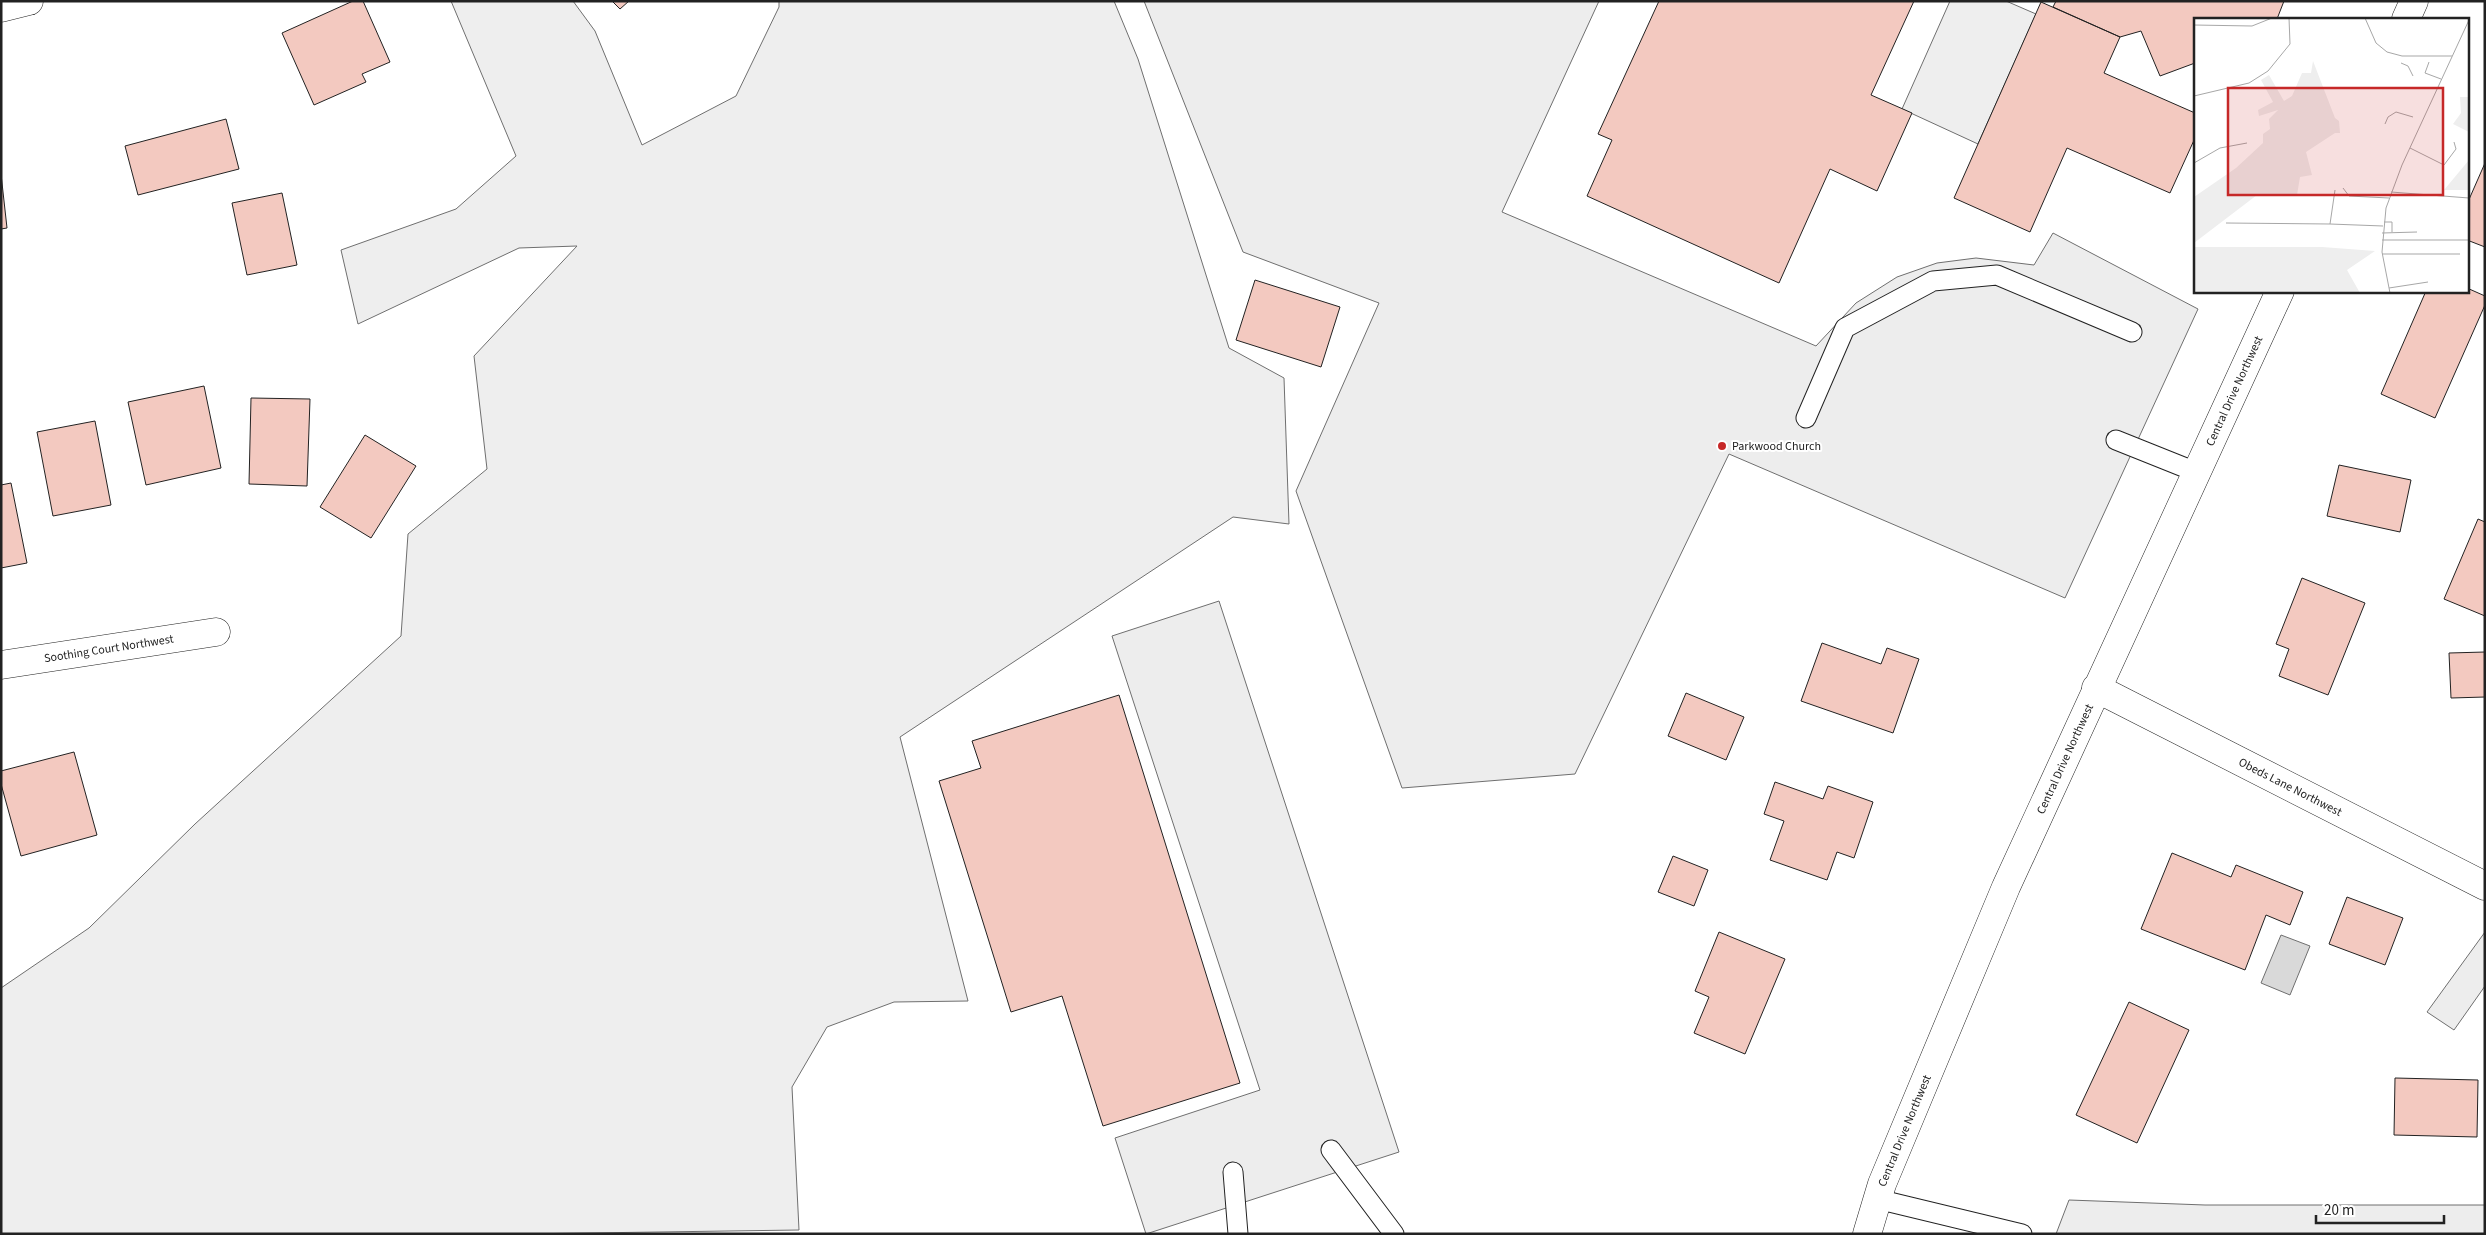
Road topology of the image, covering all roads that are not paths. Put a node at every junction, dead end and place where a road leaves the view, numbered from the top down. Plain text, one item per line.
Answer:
1 (29, 1) edge
2 (2414, 1) edge
3 (1, 8) edge
4 (2406, 18) edge
5 (2280, 292) edge
6 (2132, 332) dead end
7 (1806, 418) dead end
8 (2116, 440) dead end
9 (2196, 472) junction
10 (216, 632) dead end
11 (1, 665) edge
12 (2096, 688) junction
13 (2485, 886) edge
14 (1331, 1150) dead end
15 (1233, 1172) dead end
16 (1878, 1199) junction
17 (1238, 1234) edge
18 (1394, 1234) edge
19 (1867, 1234) edge
20 (2022, 1234) edge

1 - 3 street
2 - 4 street
5 - 9 street, Central Drive Northwest
6 - 7 lane
8 - 9 lane
9 - 12 street, Central Drive Northwest
10 - 11 street, Soothing Court Northwest
12 - 13 street, Obeds Lane Northwest
12 - 16 street, Central Drive Northwest
14 - 18 lane
15 - 17 lane
16 - 19 street, Central Drive Northwest
16 - 20 lane

